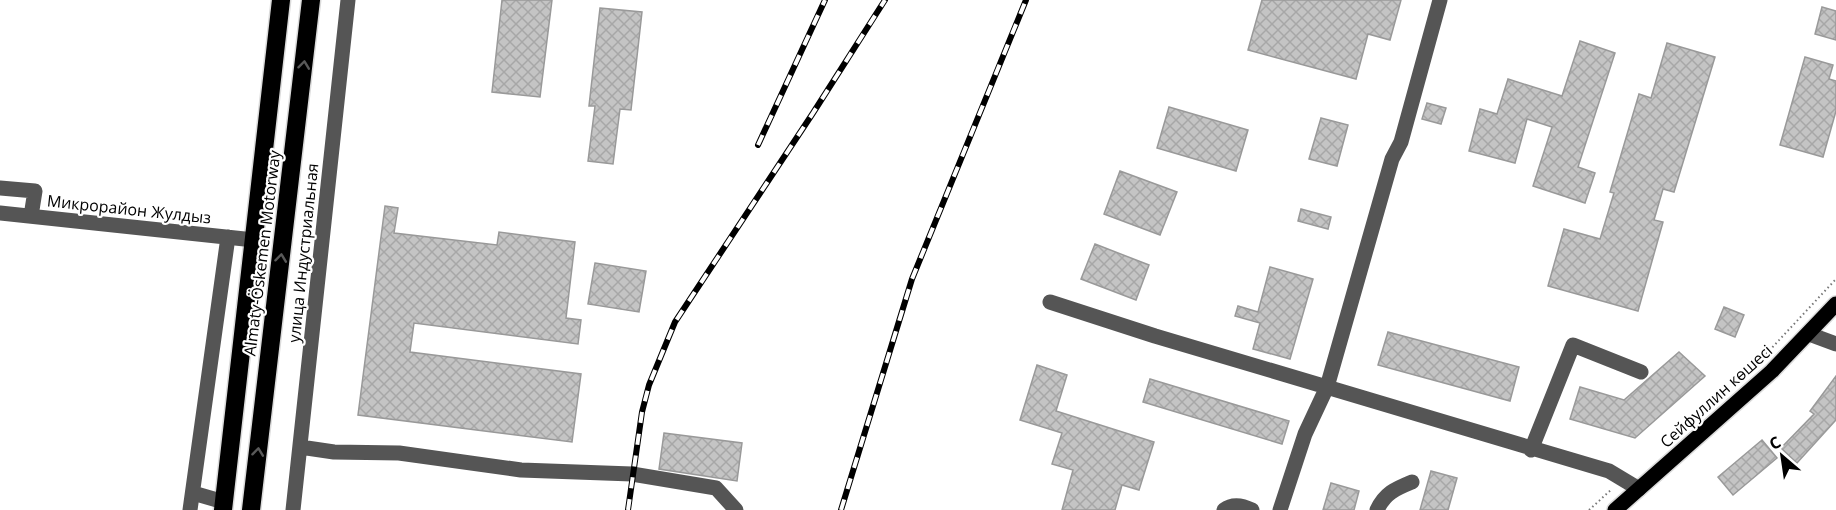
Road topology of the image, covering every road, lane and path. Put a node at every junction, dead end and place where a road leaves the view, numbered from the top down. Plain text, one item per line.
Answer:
1 (281, 0) edge
2 (311, 0) edge
3 (348, 0) edge
4 (1440, 0) edge
5 (0, 188) edge
6 (0, 213) edge
7 (31, 216) junction
8 (228, 237) junction
9 (254, 240) junction
10 (1836, 279) edge
11 (1050, 302) dead end
12 (1836, 304) edge
13 (1809, 334) junction
14 (1836, 344) edge
15 (1641, 372) dead end
16 (1748, 374) dead end
17 (1327, 387) junction
18 (300, 447) junction
19 (1531, 450) junction
20 (1624, 479) junction
21 (1412, 482) dead end
22 (1639, 489) junction
23 (193, 493) junction
24 (223, 506) edge
25 (190, 510) edge
26 (251, 510) edge
27 (293, 510) edge
28 (736, 510) edge
29 (1224, 510) edge
30 (1252, 510) edge
31 (1280, 510) edge
32 (1377, 510) edge
33 (1589, 510) edge
34 (1615, 510) edge

1 - 9 highway, Almaty-Öskemen Motorway
26 -> 2 highway, Almaty-Öskemen Motorway
3 - 18 street, улица Индустриальная
4 - 17 street
5 - 7 street
6 - 7 street, Микрорайон Жулдыз
7 - 8 street, Микрорайон Жулдыз
8 - 9 street, Микрорайон Жулдыз
8 - 23 street
9 - 24 highway, Almaty-Öskemen Motorway
10 - 16 path
11 - 17 street
12 - 13 main road, Сейфуллин көшесі
13 - 14 street
13 - 22 main road, Сейфуллин көшесі
15 - 19 street
17 - 19 street
17 - 31 street
18 - 27 street, улица Индустриальная
18 - 28 street
19 - 20 street
20 - 22 street
20 - 33 path
21 - 32 street
22 - 34 main road, Сейфуллин көшесі
23 - 24 street
23 - 25 street
29 - 30 street

